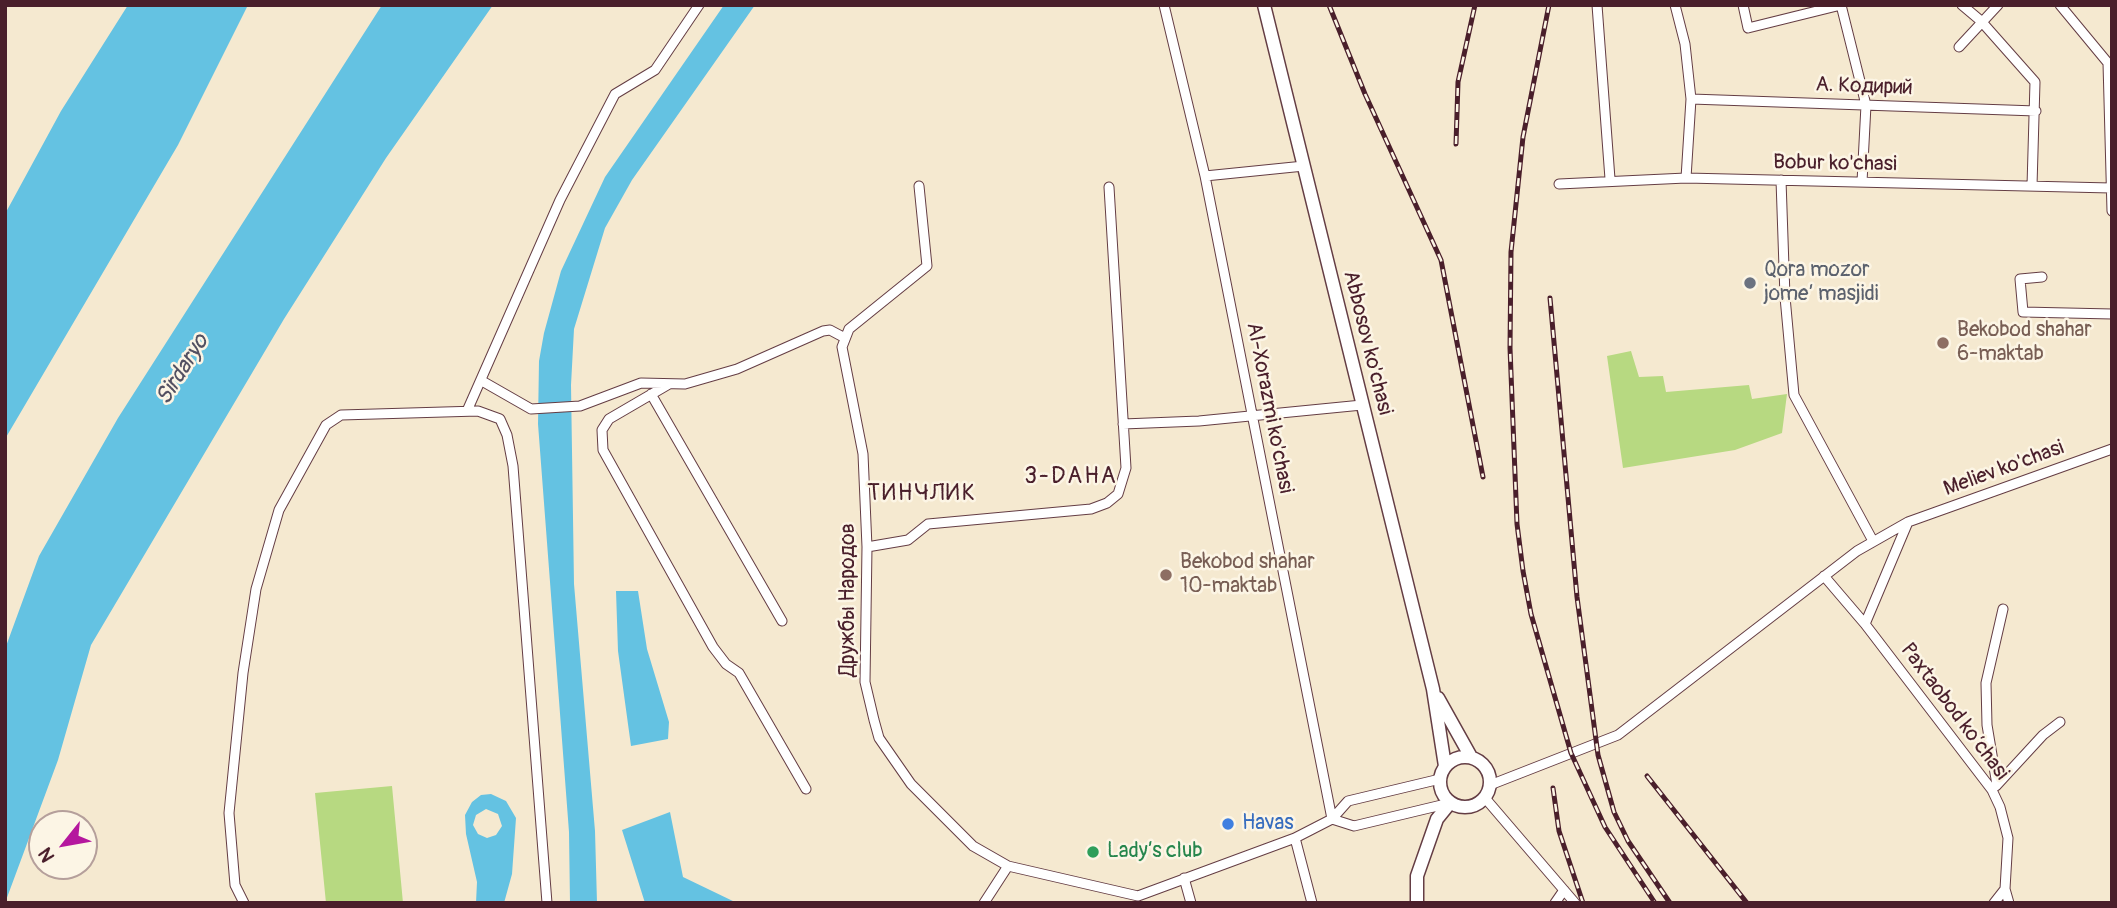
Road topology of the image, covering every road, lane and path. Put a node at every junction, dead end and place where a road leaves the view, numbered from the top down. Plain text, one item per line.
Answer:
1 (699, 5) edge
2 (1164, 5) edge
3 (1264, 5) edge
4 (1598, 5) edge
5 (1675, 5) edge
6 (1743, 5) edge
7 (1841, 5) edge
8 (1962, 5) edge
9 (1998, 5) edge
10 (2060, 5) edge
11 (1981, 21) junction
12 (1959, 47) dead end
13 (1691, 99) junction
14 (1866, 105) junction
15 (2035, 111) junction
16 (1304, 166) junction
17 (1205, 176) junction
18 (1686, 178) junction
19 (1609, 179) junction
20 (1781, 180) junction
21 (1862, 182) junction
22 (1559, 184) dead end
23 (919, 186) dead end
24 (2032, 186) junction
25 (1109, 187) dead end
26 (2111, 188) edge
27 (2112, 211) edge
28 (2042, 277) dead end
29 (2112, 314) edge
30 (845, 338) junction
31 (482, 381) junction
32 (669, 384) junction
33 (651, 394) junction
34 (1362, 405) junction
35 (467, 411) junction
36 (1252, 416) junction
37 (1123, 424) junction
38 (2112, 449) edge
39 (1908, 522) junction
40 (1873, 541) junction
41 (867, 547) junction
42 (1824, 576) junction
43 (2003, 609) dead end
44 (782, 621) dead end
45 (1865, 624) junction
46 (1433, 689) junction
47 (2060, 722) dead end
48 (1471, 757) junction
49 (1445, 766) junction
50 (1440, 779) junction
51 (1490, 785) junction
52 (1994, 788) junction
53 (806, 789) dead end
54 (1485, 798) junction
55 (1450, 803) junction
56 (1332, 819) junction
57 (1295, 838) junction
58 (1008, 866) junction
59 (1184, 878) junction
60 (2005, 889) junction
61 (1564, 890) junction
62 (1138, 900) edge
63 (244, 903) edge
64 (547, 903) edge
65 (984, 903) edge
66 (1191, 903) edge
67 (1312, 903) edge
68 (1417, 903) edge
69 (1555, 903) edge
70 (1575, 903) edge
71 (1994, 903) edge
72 (2010, 903) edge

1 - 31 street
2 - 17 street, Al-Xorazmi ko'chasi
3 - 16 main road, Abbosov ko'chasi
4 - 19 street
5 - 13 street
6 - 7 street
7 - 14 street
8 - 11 street
9 - 11 street
10 - 26 street
11 - 12 street
11 - 15 street
13 - 14 street, А. Кодирий
13 - 18 street
14 - 15 street, А. Кодирий
14 - 21 street
15 - 24 street
16 - 17 street
16 - 34 main road, Abbosov ko'chasi
17 - 36 street, Al-Xorazmi ko'chasi
18 - 19 street, Bobur ko'chasi
18 - 20 street, Bobur ko'chasi
19 - 22 street, Bobur ko'chasi
20 - 21 street, Bobur ko'chasi
20 - 40 street
21 - 24 street, Bobur ko'chasi
23 - 30 street
24 - 26 street, Bobur ko'chasi
25 - 37 street
26 - 27 street
28 - 29 street
30 - 32 street
30 - 41 street, Дружбы Народов
31 - 32 street
31 - 35 street
32 - 33 street
33 - 44 street
33 - 53 street
34 - 36 street
34 - 46 main road, Abbosov ko'chasi
35 - 63 street
35 - 64 street
36 - 37 street
36 - 56 street, Al-Xorazmi ko'chasi
37 - 41 street
38 - 39 street, Meliev ko'chasi
39 - 40 street, Meliev ko'chasi
39 - 45 street
40 - 42 street, Meliev ko'chasi
41 - 58 street, Дружбы Народов
42 - 45 street, Paxtaobod ko‘chasi
42 - 51 street, Meliev ko'chasi
43 - 52 street
45 - 52 street, Paxtaobod ko‘chasi
46 - 48 main road, Abbosov ko'chasi
46 - 49 main road, Abbosov ko'chasi
47 - 52 street
48 - 49 main road
48 - 51 main road
49 - 50 main road
50 - 55 main road
50 - 56 street
51 - 54 main road
52 - 60 street, Paxtaobod ko‘chasi
54 - 55 main road
54 - 61 street
55 - 56 street
55 - 68 main road
56 - 57 street
57 - 59 street
57 - 67 street
58 - 62 street, Дружбы Народов
58 - 65 street
59 - 62 street
59 - 66 street
60 - 71 street
60 - 72 street
61 - 69 street
61 - 70 street

